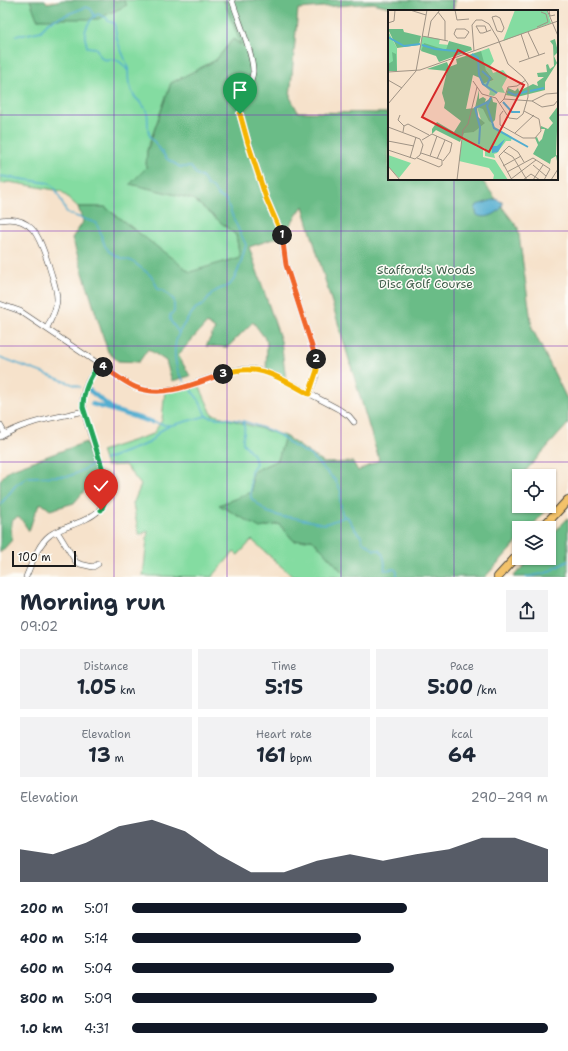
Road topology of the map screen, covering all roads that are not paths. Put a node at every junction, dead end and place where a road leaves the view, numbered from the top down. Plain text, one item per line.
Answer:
1 (232, 0) edge
2 (0, 220) edge
3 (0, 304) edge
4 (47, 328) junction
5 (99, 364) junction
6 (309, 394) junction
7 (84, 411) junction
8 (354, 422) dead end
9 (0, 424) edge
10 (2, 435) edge
11 (568, 500) edge
12 (548, 521) edge
13 (57, 531) junction
14 (512, 562) edge
15 (98, 564) dead end
16 (26, 577) edge
17 (498, 577) edge

1 - 6 street
2 - 4 street
3 - 4 street
4 - 5 street
5 - 6 street
5 - 7 street
6 - 8 street
7 - 10 street
7 - 13 street
9 - 10 street
11 - 12 main road
13 - 15 street
13 - 16 street
14 - 17 main road

